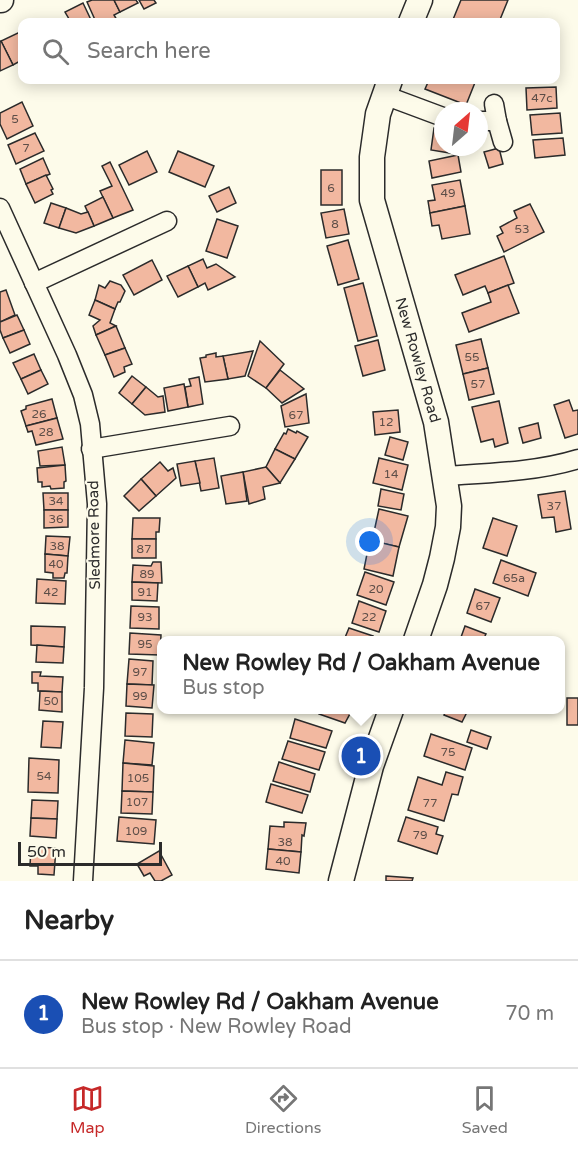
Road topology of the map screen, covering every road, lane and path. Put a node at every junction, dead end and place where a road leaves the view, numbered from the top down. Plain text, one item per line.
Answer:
1 (420, 0) edge
2 (413, 18) edge
3 (387, 87) edge
4 (434, 112) edge
5 (488, 117) edge
6 (503, 142) dead end
7 (0, 208) edge
8 (167, 220) dead end
9 (34, 283) junction
10 (230, 426) dead end
11 (91, 449) junction
12 (578, 459) edge
13 (443, 476) junction
14 (417, 636) edge
15 (390, 714) edge
16 (83, 881) edge
17 (341, 881) edge

1 - 2 main road
3 - 4 street
3 - 13 main road, New Rowley Road
5 - 6 street
7 - 9 street, Sledmore Road
8 - 9 street
9 - 11 street, Sledmore Road
10 - 11 street
11 - 16 street, Sledmore Road
12 - 13 street
13 - 14 main road, New Rowley Road
15 - 17 main road

